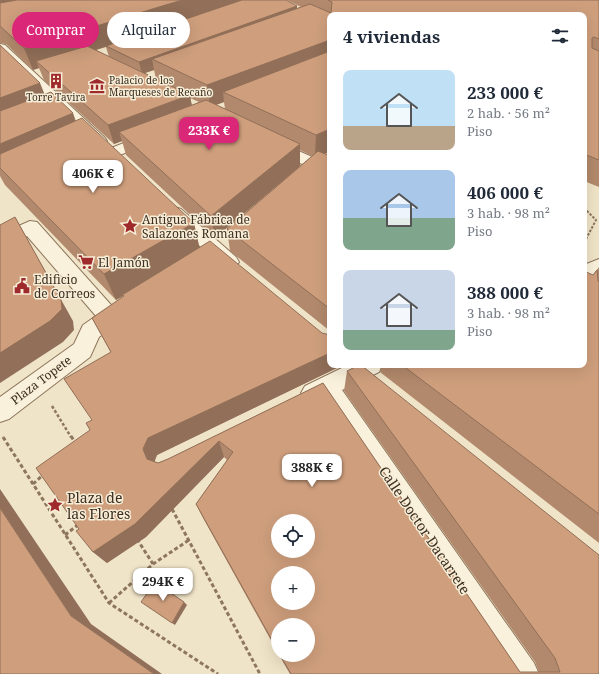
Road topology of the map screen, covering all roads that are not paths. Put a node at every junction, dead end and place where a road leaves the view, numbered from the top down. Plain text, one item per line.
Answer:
1 (0, 48) edge
2 (5, 60) edge
3 (45, 73) edge
4 (31, 77) junction
5 (168, 131) edge
6 (259, 138) edge
7 (320, 168) edge
8 (164, 202) edge
9 (0, 242) edge
10 (599, 266) edge
11 (587, 272) edge
12 (246, 276) edge
13 (136, 301) edge
14 (109, 317) junction
15 (365, 371) edge
16 (326, 386) junction
17 (292, 403) edge
18 (0, 411) edge
19 (523, 674) edge

1 - 2 street
2 - 4 street
3 - 4 street
4 - 5 street
6 - 7 street
8 - 12 street
9 - 14 street
10 - 11 street
13 - 14 street
14 - 18 street, Plaza Topete
15 - 16 street
16 - 17 street
16 - 19 street, Calle Doctor Dacarrete

